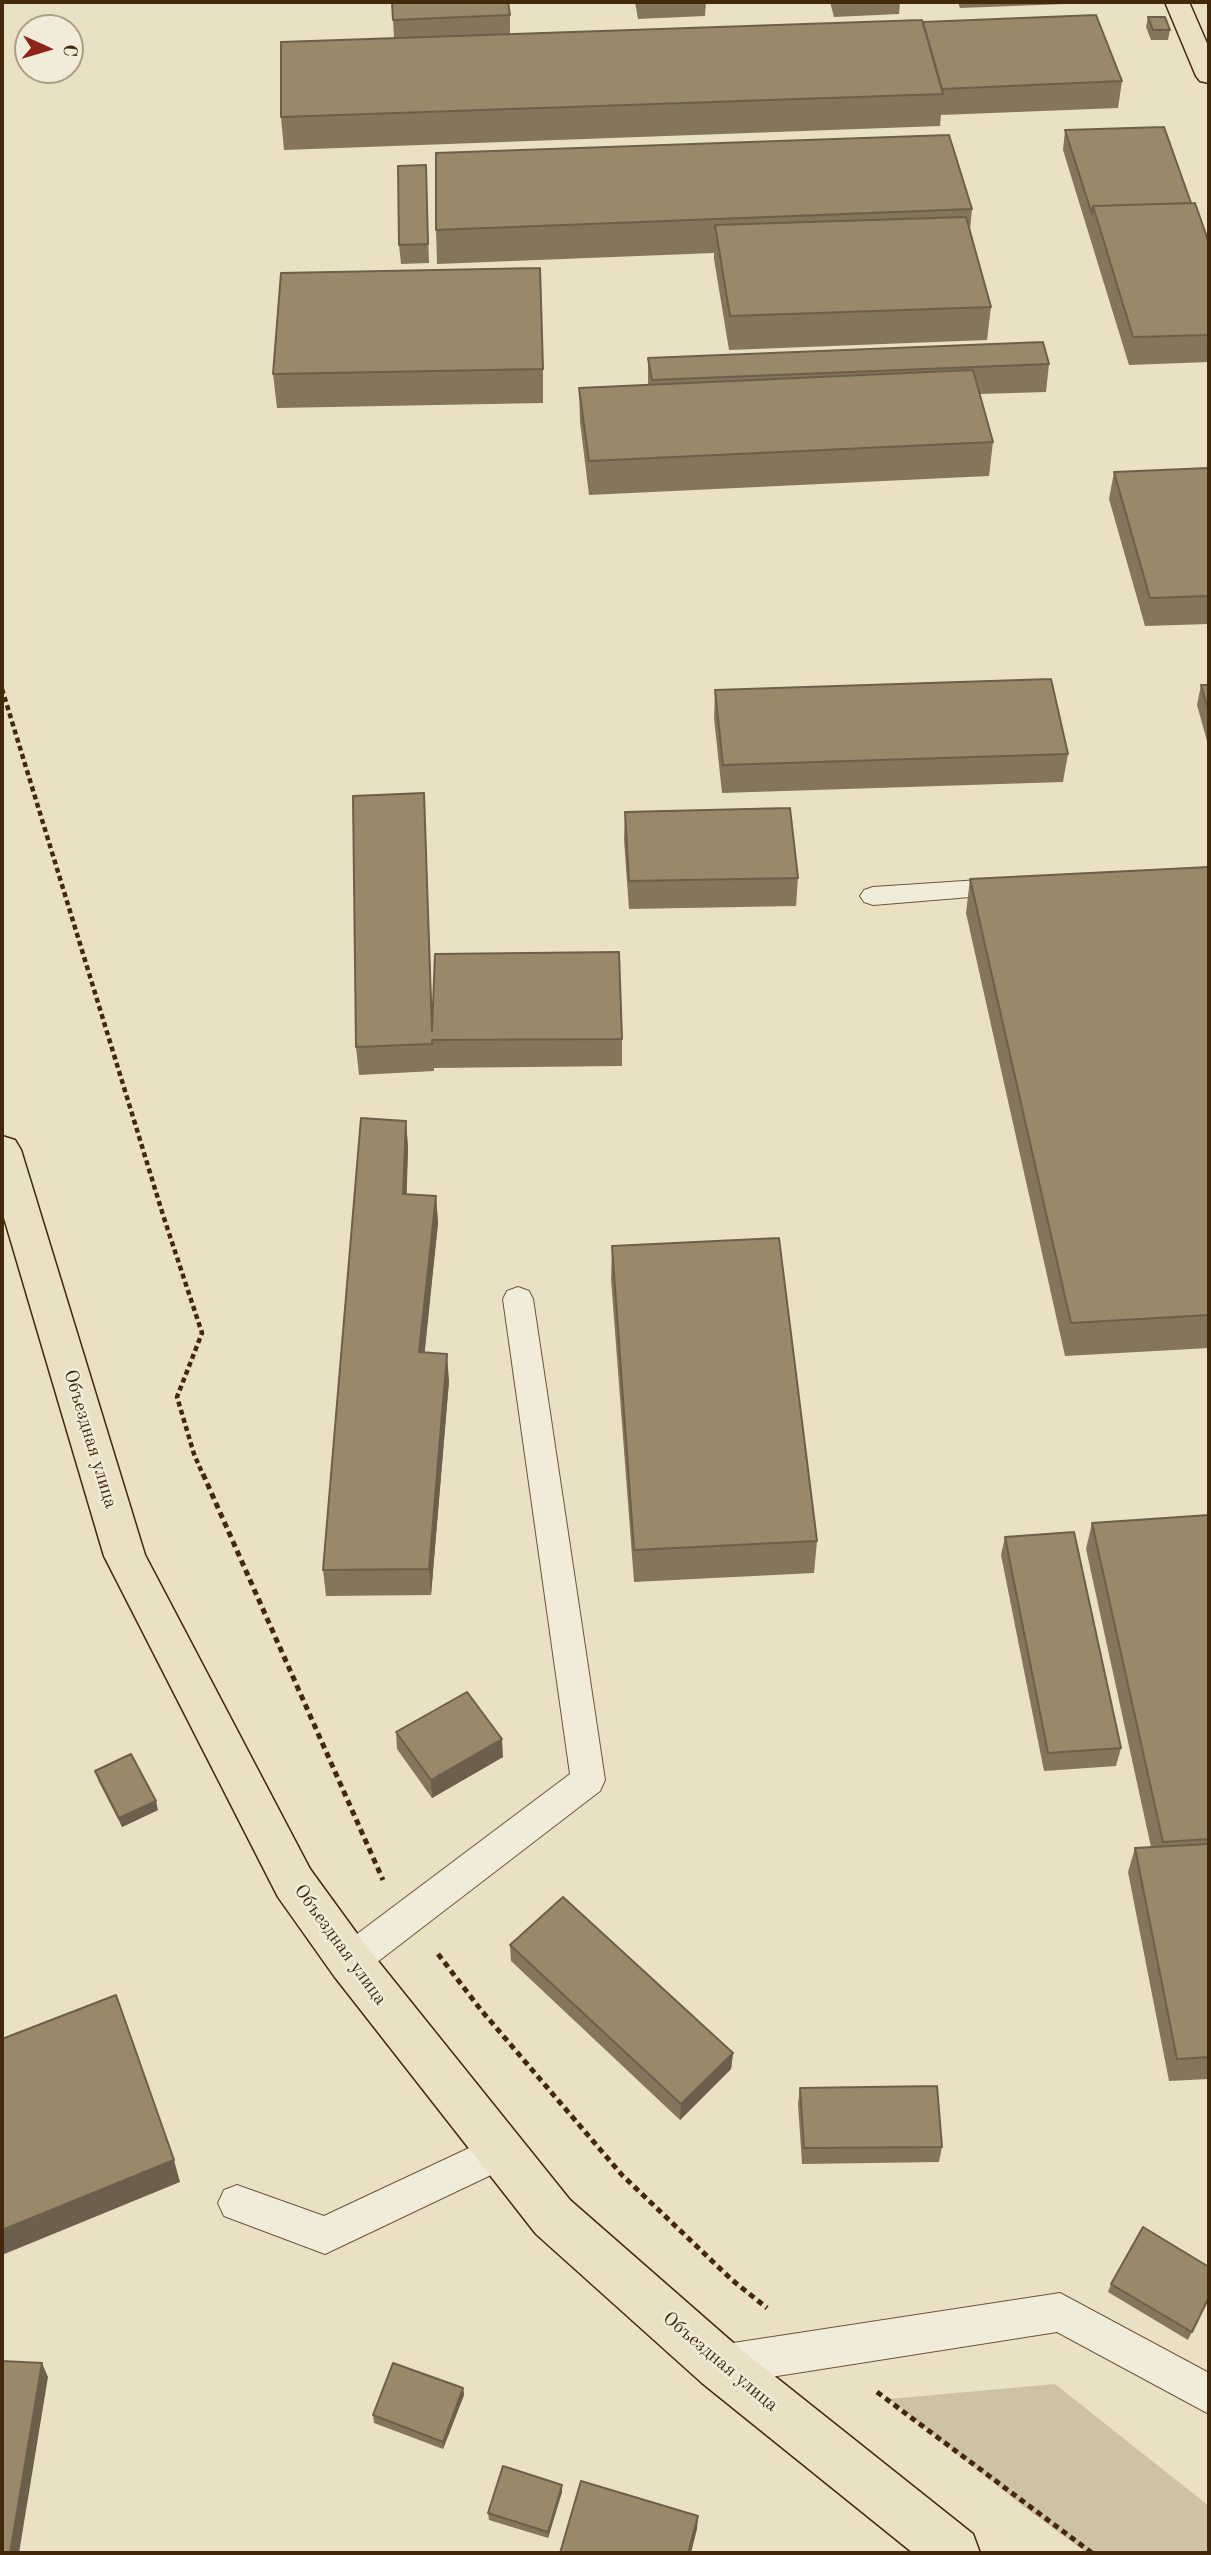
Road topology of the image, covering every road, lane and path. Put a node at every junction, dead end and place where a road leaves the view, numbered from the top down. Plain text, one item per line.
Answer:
1 (1177, 2) edge
2 (1209, 76) edge
3 (2, 689) edge
4 (1034, 885) edge
5 (873, 896) dead end
6 (2, 1150) edge
7 (519, 1298) dead end
8 (410, 1916) junction
9 (350, 1961) junction
10 (499, 2152) junction
11 (237, 2203) dead end
12 (821, 2349) junction
13 (720, 2365) junction
14 (1209, 2394) edge
15 (954, 2553) edge
16 (1092, 2553) edge

1 - 2 main road
3 - 8 path
4 - 5 lane
6 - 9 main road, Объездная улица
7 - 8 lane
8 - 9 lane
8 - 12 path
9 - 10 main road, Объездная улица
10 - 11 lane
10 - 13 main road, Объездная улица
12 - 13 lane
12 - 14 lane
12 - 16 path
13 - 15 main road, Объездная улица

